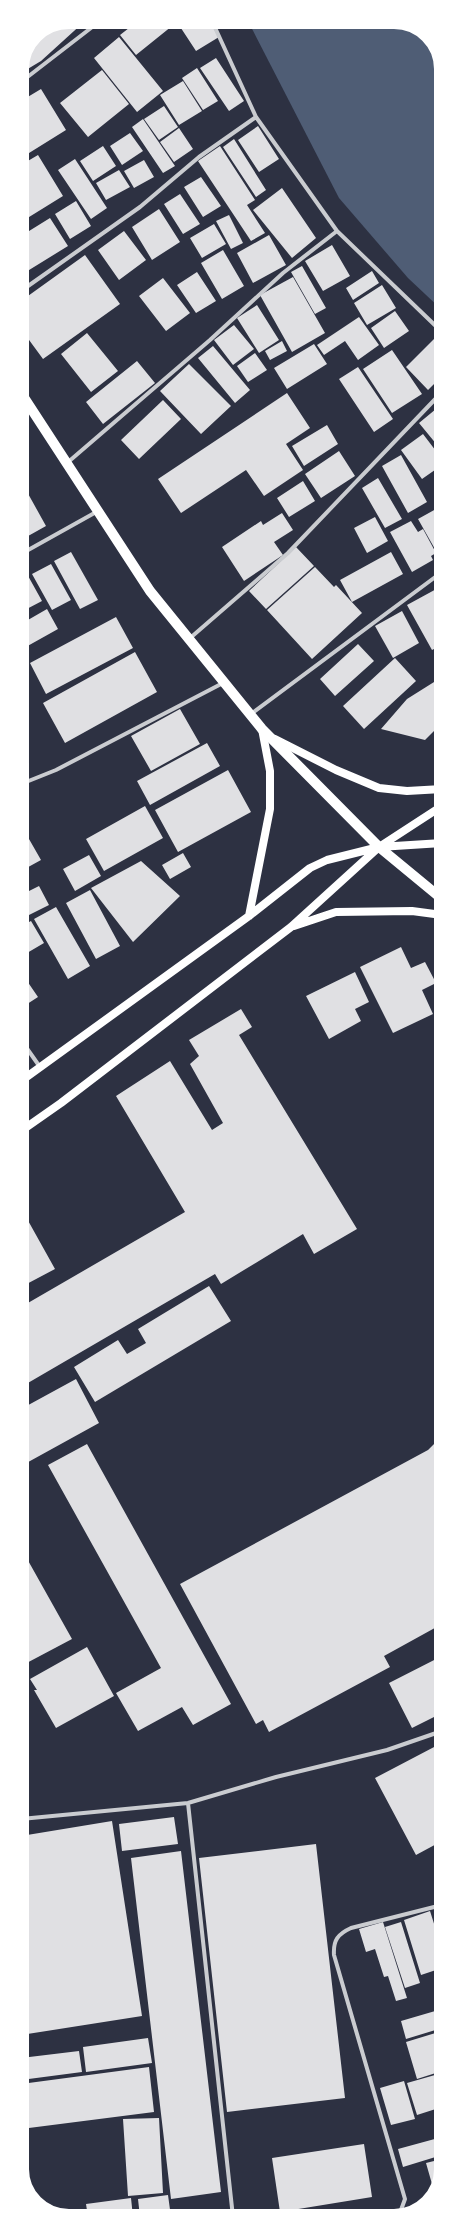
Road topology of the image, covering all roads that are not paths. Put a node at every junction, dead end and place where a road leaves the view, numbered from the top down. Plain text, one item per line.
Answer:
1 (91, 28) edge
2 (215, 28) edge
3 (28, 77) edge
4 (256, 117) junction
5 (337, 231) junction
6 (28, 286) edge
7 (435, 325) edge
8 (435, 399) edge
9 (28, 404) edge
10 (67, 464) junction
11 (98, 511) junction
12 (28, 550) edge
13 (435, 577) edge
14 (189, 639) junction
15 (225, 682) junction
16 (251, 714) junction
17 (266, 732) junction
18 (28, 781) edge
19 (435, 789) edge
20 (435, 811) edge
21 (435, 843) edge
22 (379, 847) junction
23 (435, 893) edge
24 (435, 914) edge
25 (249, 916) junction
26 (291, 927) junction
27 (28, 1049) edge
28 (41, 1067) junction
29 (28, 1076) edge
30 (28, 1126) edge
31 (435, 1733) edge
32 (188, 1803) junction
33 (28, 1818) edge
34 (435, 1907) edge
35 (232, 2210) edge
36 (401, 2210) edge

1 - 3 street
2 - 4 street
4 - 5 street
4 - 6 street
5 - 7 street
5 - 10 street
8 - 14 street
9 - 10 main road
10 - 11 main road
11 - 12 street
11 - 14 main road
13 - 16 street
14 - 15 main road
15 - 16 main road
15 - 18 street
16 - 17 main road
17 - 19 main road
17 - 22 main road
17 - 25 main road
20 - 22 main road
21 - 22 main road
22 - 23 main road
22 - 25 main road
22 - 26 main road
24 - 26 main road
25 - 28 main road
26 - 30 main road
27 - 28 street
28 - 29 main road
31 - 32 street
32 - 33 street
32 - 35 street
34 - 36 street

